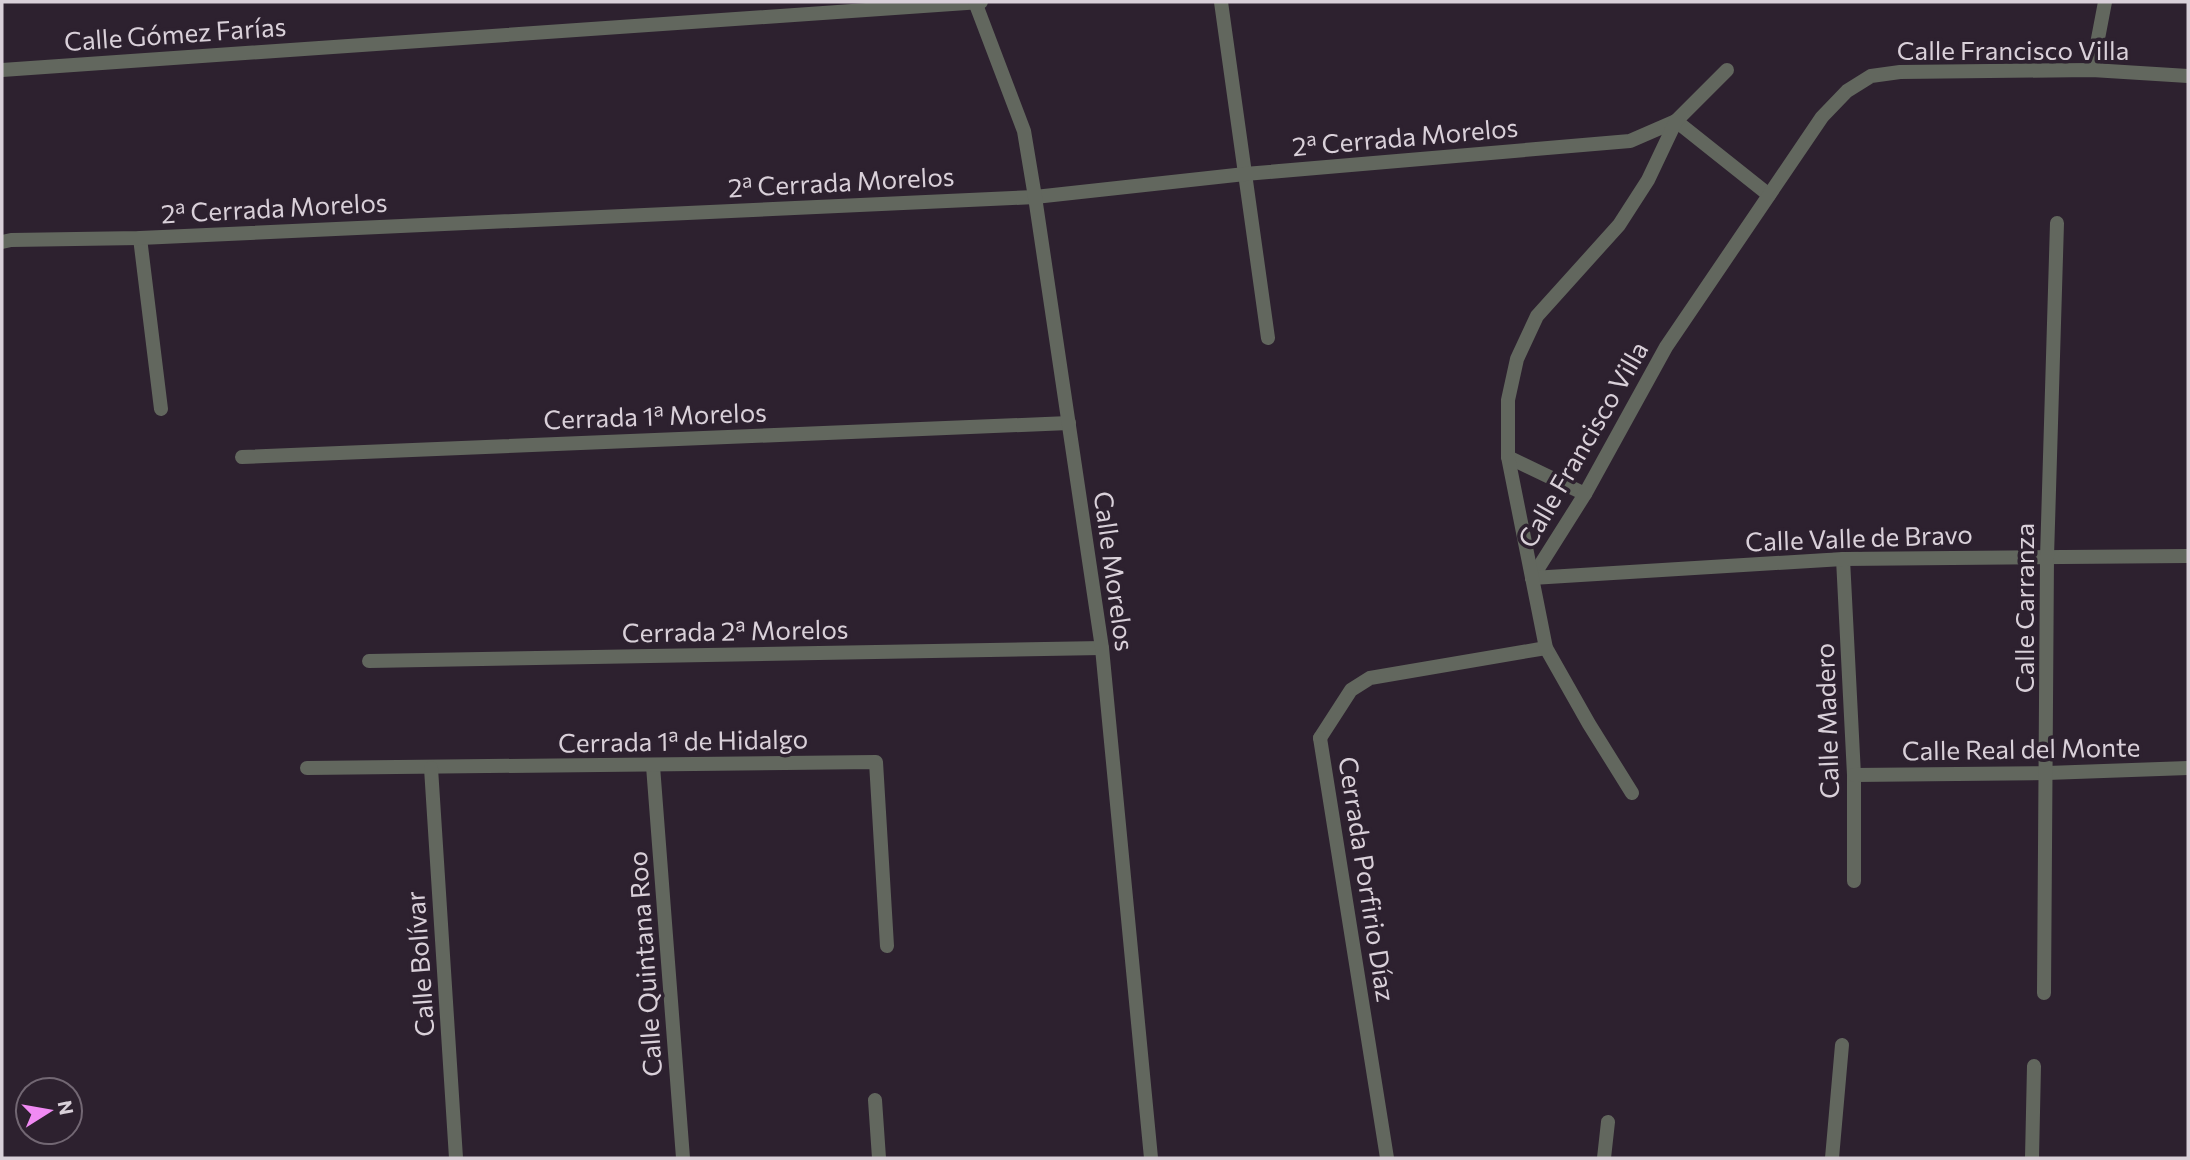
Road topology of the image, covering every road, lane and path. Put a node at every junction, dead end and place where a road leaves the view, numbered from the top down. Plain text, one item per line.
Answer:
1 (975, 2) edge
2 (981, 2) edge
3 (1222, 2) edge
4 (2105, 2) edge
5 (2, 70) edge
6 (1727, 70) dead end
7 (2092, 70) junction
8 (2188, 76) edge
9 (1676, 121) junction
10 (1245, 174) junction
11 (1769, 195) junction
12 (1035, 197) junction
13 (2057, 223) dead end
14 (140, 238) junction
15 (2, 242) edge
16 (1268, 338) dead end
17 (161, 409) dead end
18 (1069, 423) junction
19 (242, 457) dead end
20 (1508, 457) junction
21 (1585, 494) junction
22 (2188, 556) edge
23 (2047, 557) junction
24 (1843, 559) junction
25 (1532, 578) junction
26 (1102, 648) junction
27 (1546, 648) junction
28 (369, 661) dead end
29 (653, 766) junction
30 (307, 768) dead end
31 (430, 768) junction
32 (2188, 768) edge
33 (2047, 773) junction
34 (1854, 775) junction
35 (1632, 793) dead end
36 (1854, 881) dead end
37 (887, 946) dead end
38 (2044, 993) dead end
39 (1842, 1045) dead end
40 (2034, 1066) dead end
41 (875, 1100) dead end
42 (1608, 1122) dead end
43 (456, 1158) edge
44 (683, 1158) edge
45 (879, 1158) edge
46 (1150, 1158) edge
47 (1387, 1158) edge
48 (1604, 1158) edge
49 (1832, 1158) edge
50 (2032, 1158) edge

1 - 2 street, Calle Gómez Farías
1 - 5 street, Calle Gómez Farías
1 - 12 street, Calle Morelos
3 - 10 street
4 - 7 street
6 - 9 street
7 - 8 street, Calle Francisco Villa
7 - 11 street, Calle Francisco Villa
9 - 10 street, 2ª Cerrada Morelos
9 - 11 street
9 - 20 street
10 - 12 street, 2ª Cerrada Morelos
10 - 16 street
11 - 21 street, Calle Francisco Villa
12 - 14 street, 2ª Cerrada Morelos
12 - 18 street, Calle Morelos
13 - 23 street, Calle Carranza
14 - 15 street, 2ª Cerrada Morelos
14 - 17 street
18 - 19 street, Cerrada 1ª Morelos
18 - 26 street, Calle Morelos
20 - 21 street
20 - 25 street
21 - 25 street, Calle Francisco Villa
22 - 23 street, Calle Valle de Bravo
23 - 24 street, Calle Valle de Bravo
23 - 33 street, Calle Carranza
24 - 25 street, Calle Valle de Bravo
24 - 34 street, Calle Madero
25 - 27 street
26 - 28 street, Cerrada 2ª Morelos
26 - 46 street, Calle Morelos
27 - 35 street
27 - 47 street, Cerrada Porfirio Díaz
29 - 31 street, Cerrada 1ª de Hidalgo
29 - 37 street, Cerrada 1ª de Hidalgo
29 - 44 street, Calle Quintana Roo
30 - 31 street, Cerrada 1ª de Hidalgo
31 - 43 street, Calle Bolívar
32 - 33 street, Calle Real del Monte
33 - 34 street, Calle Real del Monte
33 - 38 street, Calle Carranza
34 - 36 street, Calle Madero
39 - 49 street
40 - 50 street
41 - 45 street
42 - 48 street

